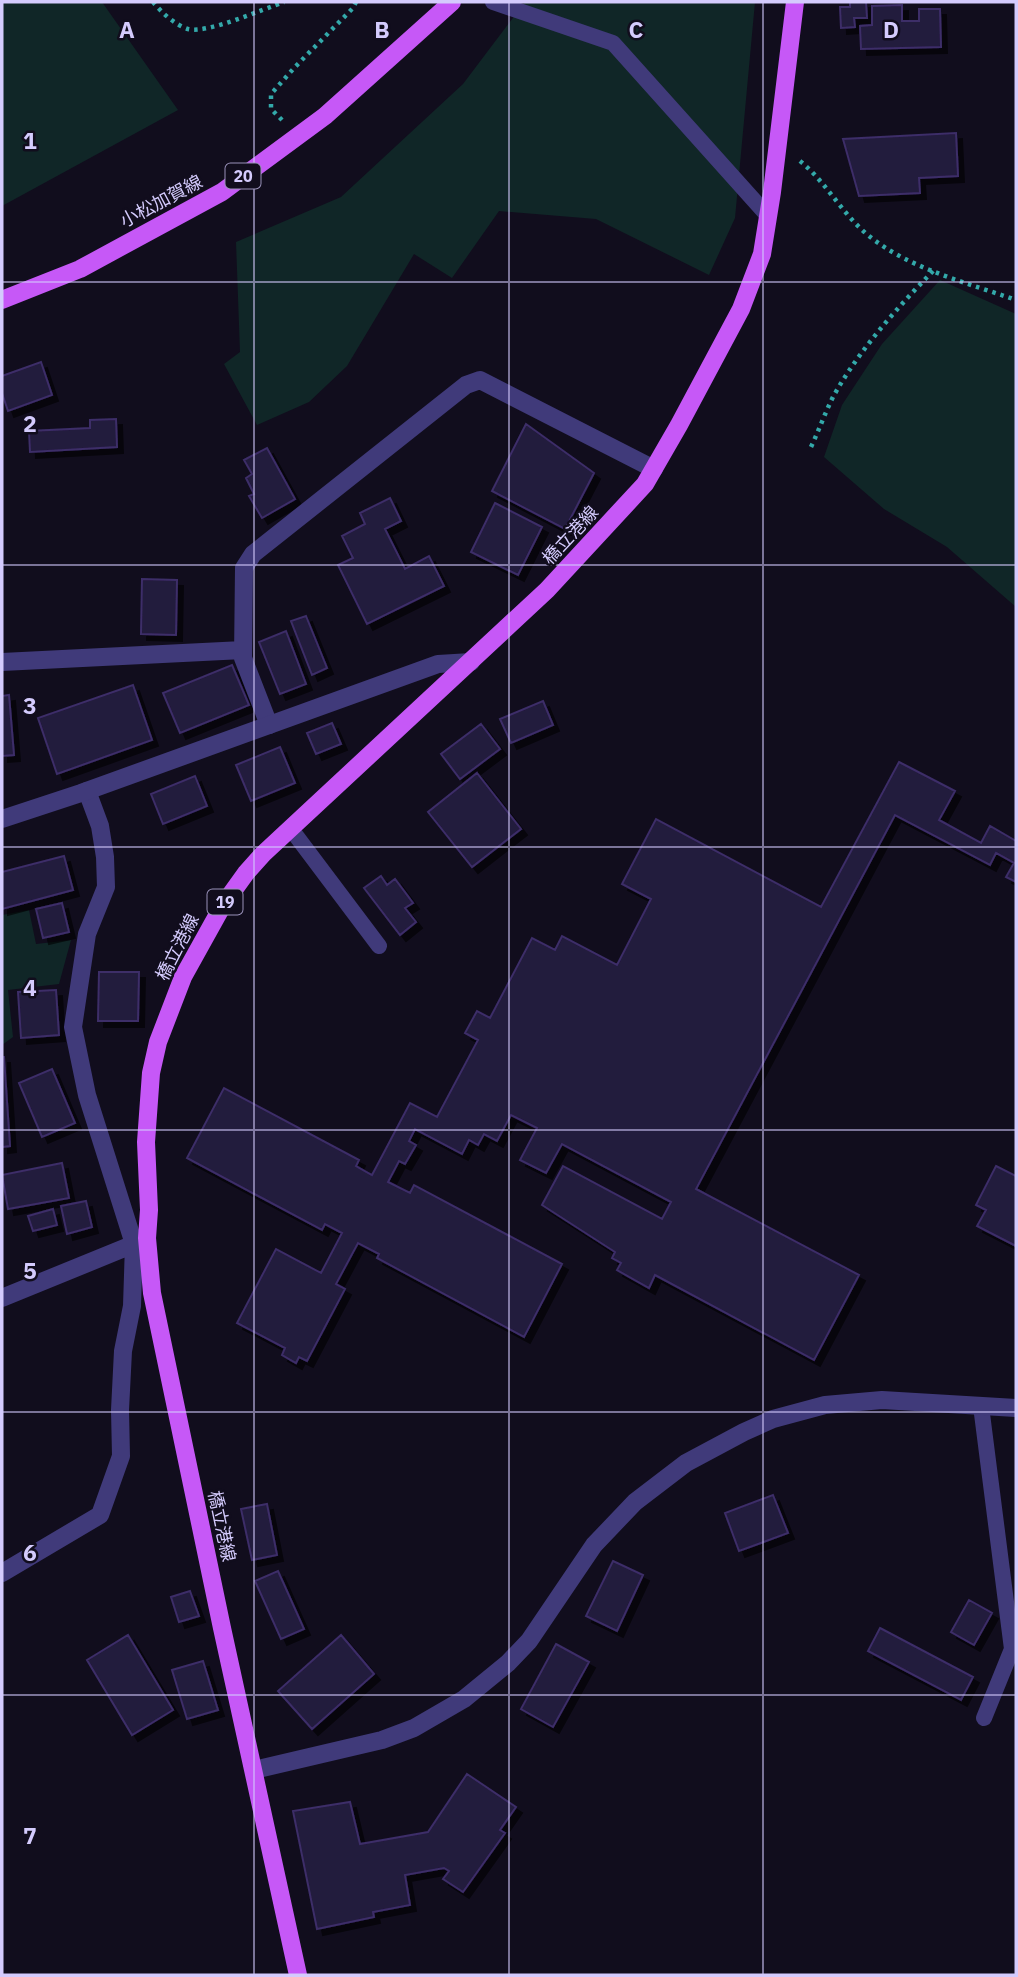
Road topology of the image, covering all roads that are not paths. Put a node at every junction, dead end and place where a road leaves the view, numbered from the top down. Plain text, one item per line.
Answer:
1 (452, 2) edge
2 (493, 2) edge
3 (795, 2) edge
4 (768, 216) junction
5 (2, 300) edge
6 (654, 469) junction
7 (243, 650) junction
8 (2, 662) edge
9 (471, 662) junction
10 (269, 725) junction
11 (87, 791) junction
12 (2, 819) edge
13 (291, 829) junction
14 (379, 946) dead end
15 (140, 1241) junction
16 (2, 1298) edge
17 (981, 1406) junction
18 (1016, 1408) edge
19 (2, 1573) edge
20 (984, 1718) dead end
21 (254, 1770) junction
22 (298, 1975) edge

1 - 5 main road, 小松加賀線 / 20
2 - 4 lane
3 - 4 main road, 橋立港線 / 19
4 - 6 main road, 橋立港線 / 19
6 - 7 street
6 - 9 main road, 橋立港線 / 19
7 - 8 street
7 - 10 street
9 - 10 street
9 - 13 main road, 橋立港線 / 19
10 - 11 street
11 - 12 street
11 - 15 street
13 - 14 lane
13 - 15 main road, 橋立港線 / 19
15 - 16 street
15 - 19 street
15 - 21 main road, 橋立港線 / 19
17 - 18 street
17 - 20 lane
17 - 21 street
21 - 22 main road, 橋立港線 / 19

